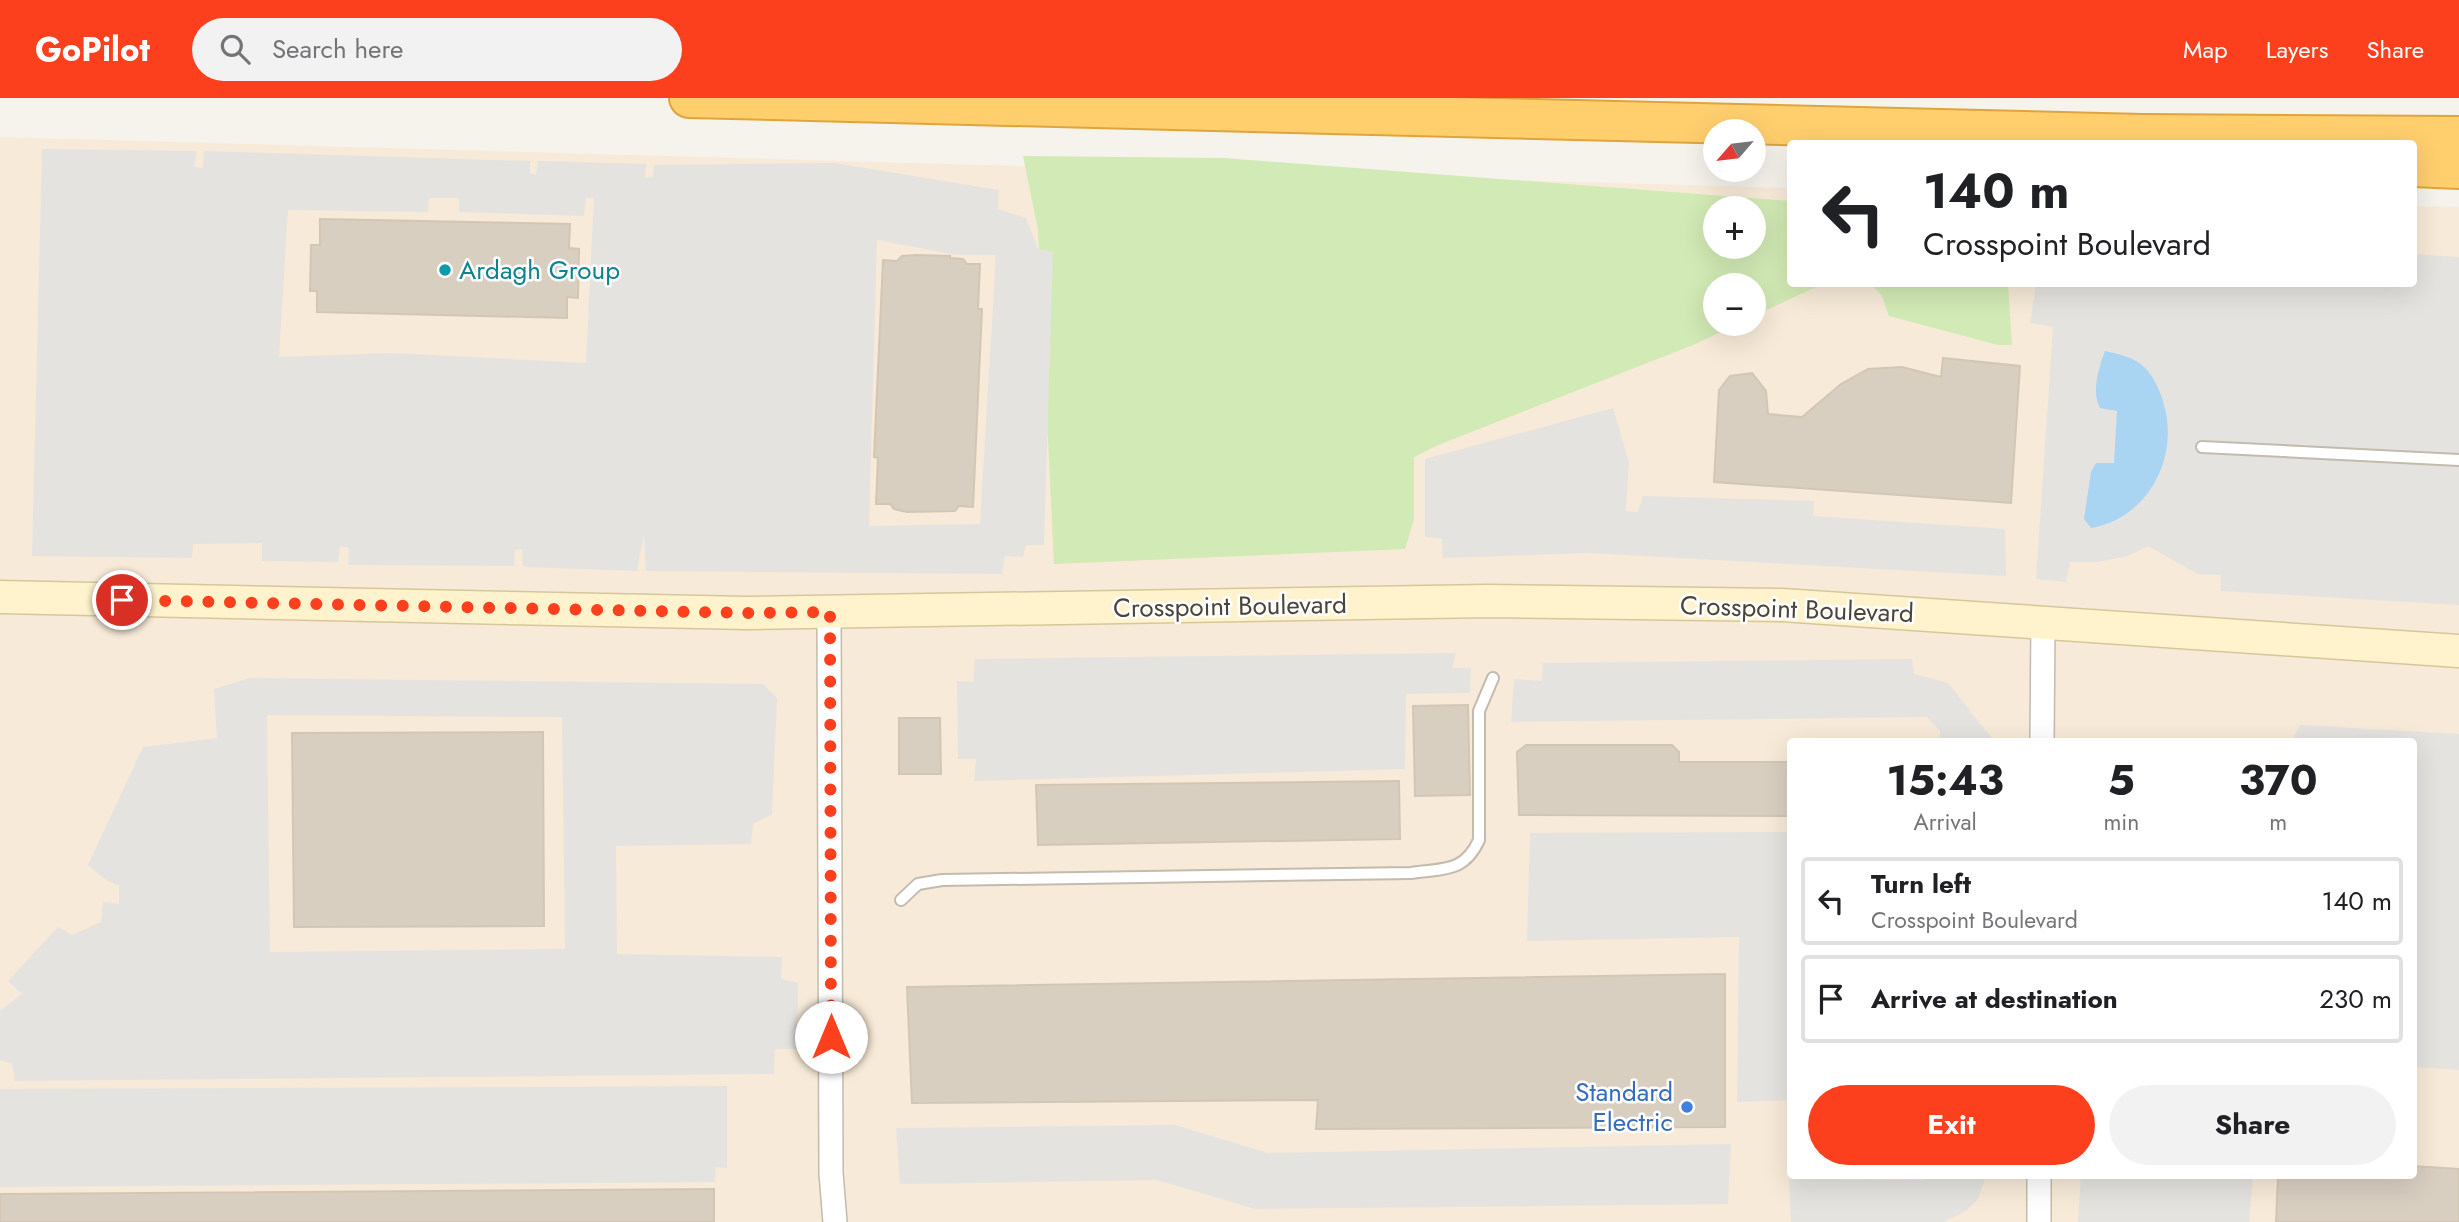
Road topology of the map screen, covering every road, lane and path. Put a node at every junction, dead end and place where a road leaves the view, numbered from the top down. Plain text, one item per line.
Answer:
1 (689, 98) edge
2 (2142, 134) junction
3 (2459, 136) edge
4 (2182, 140) edge
5 (2417, 167) edge
6 (2459, 169) edge
7 (2202, 447) dead end
8 (2459, 460) edge
9 (0, 597) edge
10 (830, 612) junction
11 (2043, 622) junction
12 (2459, 651) edge
13 (1493, 678) dead end
14 (2042, 738) edge
15 (901, 900) dead end
16 (2039, 1179) edge
17 (835, 1222) edge
18 (2039, 1222) edge

1 - 2 highway
2 - 3 highway
2 - 4 highway
5 - 6 highway
7 - 8 lane
9 - 10 street, Crosspoint Boulevard
10 - 11 street, Crosspoint Boulevard
10 - 17 street
11 - 12 street, Crosspoint Boulevard
11 - 14 street
13 - 15 lane
16 - 18 street

